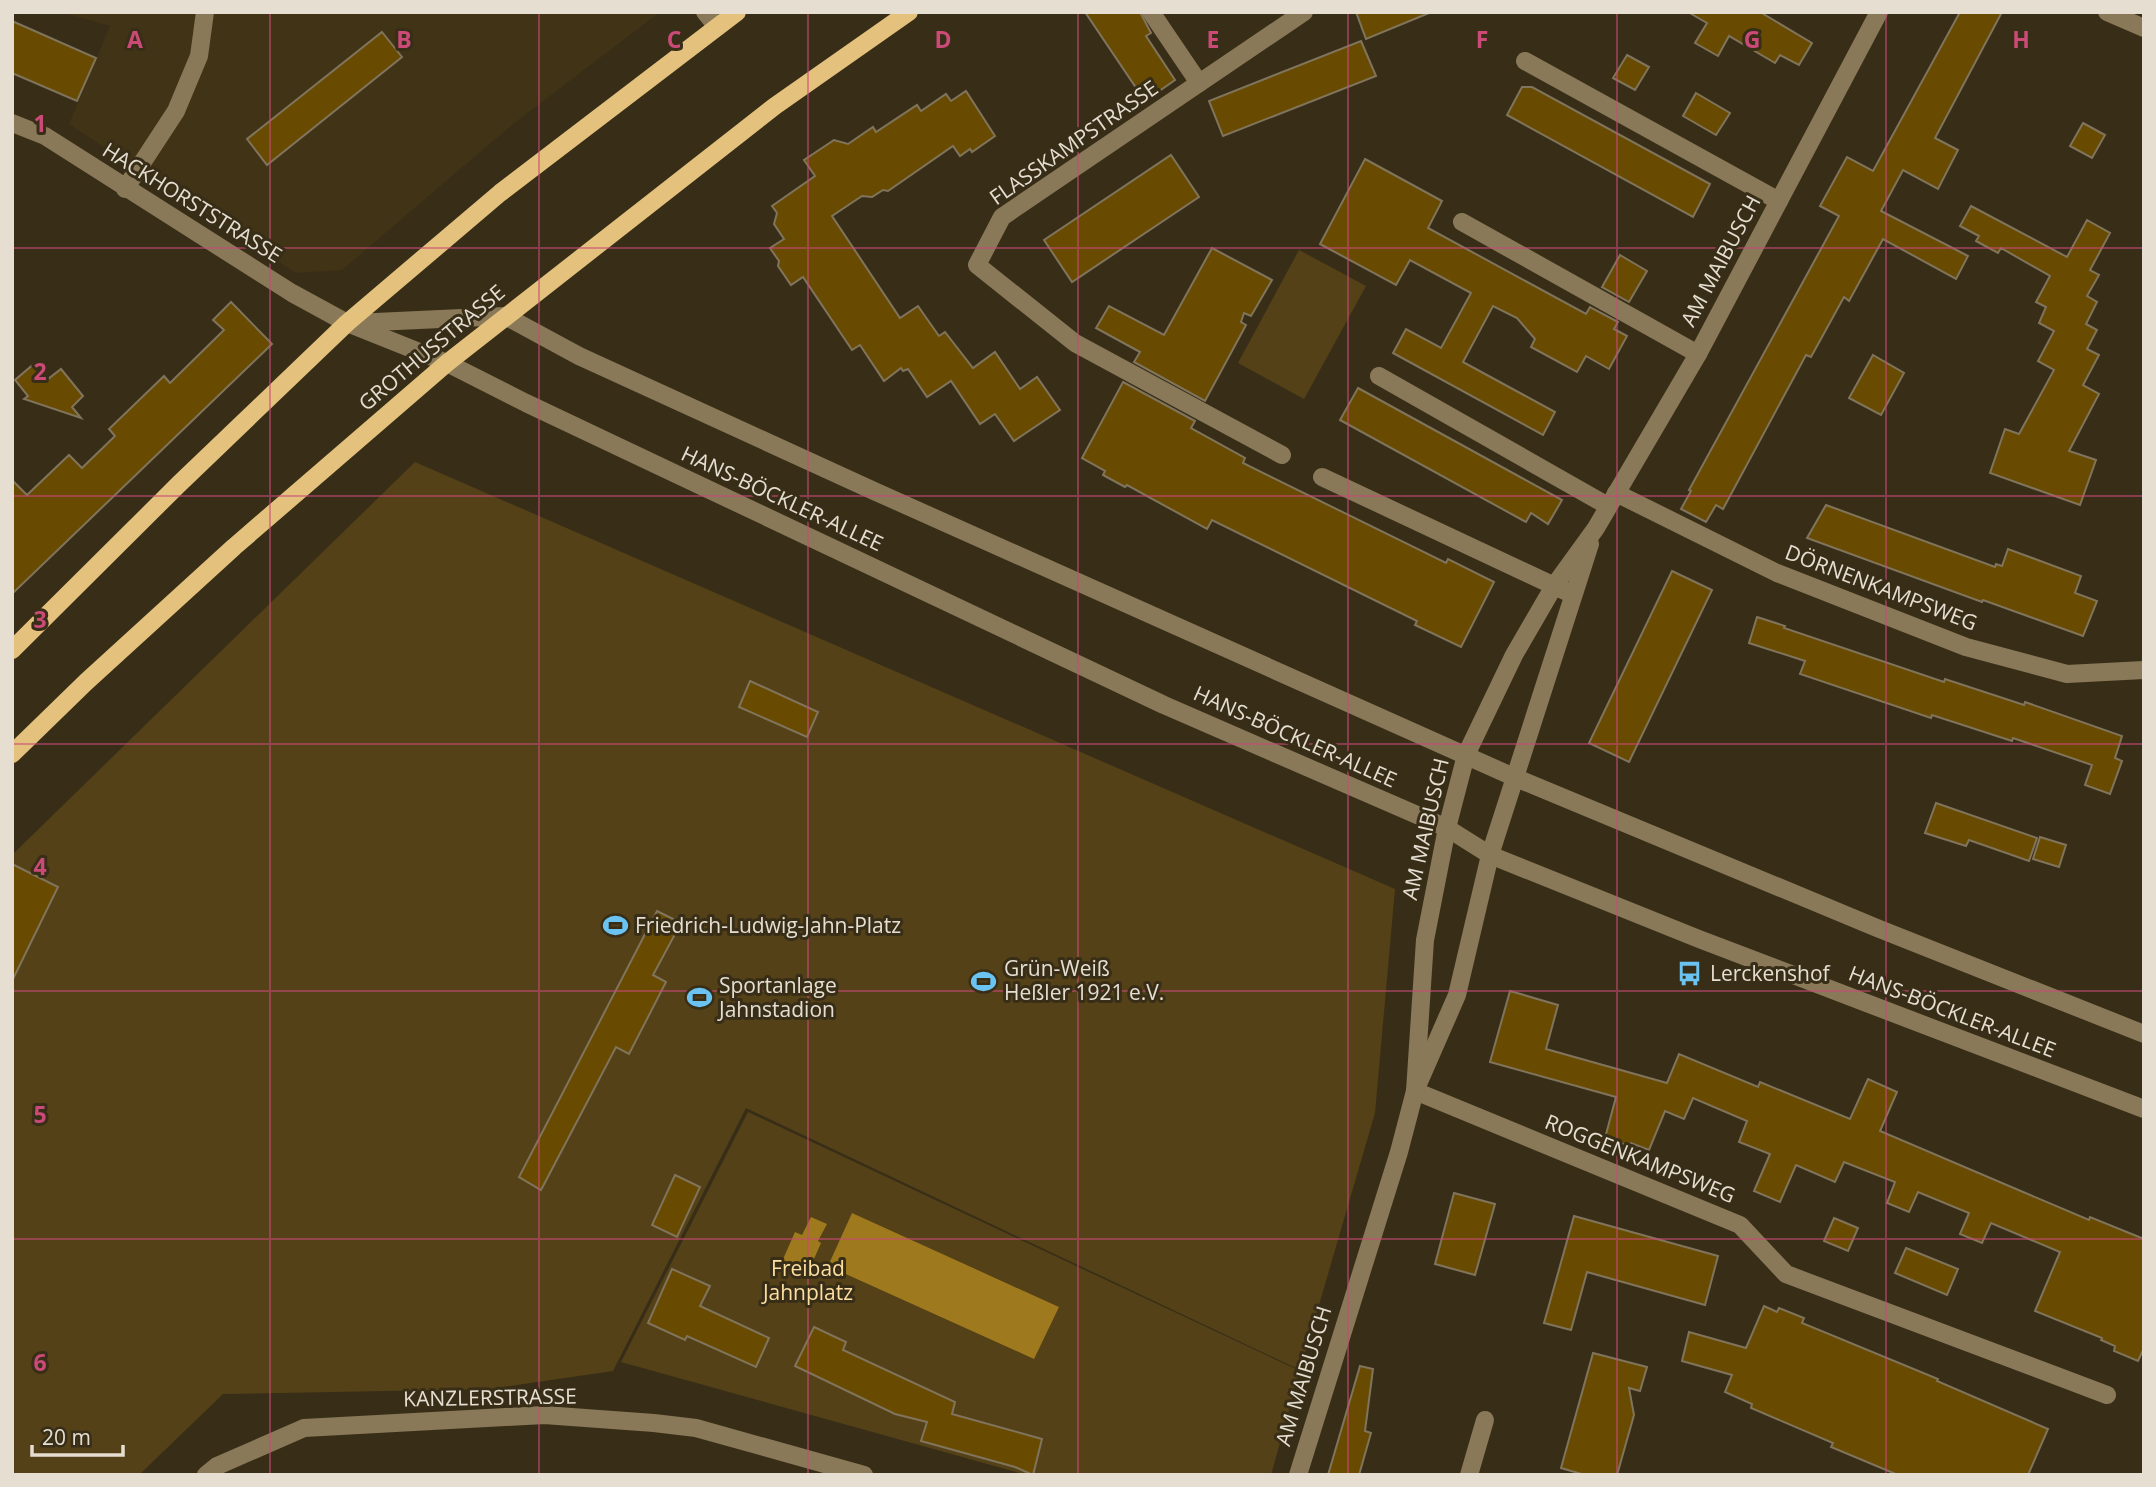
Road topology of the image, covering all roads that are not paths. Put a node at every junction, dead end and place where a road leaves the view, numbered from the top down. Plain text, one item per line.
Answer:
1 (205, 12) edge
2 (705, 12) edge
3 (737, 12) edge
4 (909, 12) edge
5 (1152, 12) edge
6 (1304, 12) edge
7 (1880, 12) edge
8 (2107, 12) edge
9 (717, 27) junction
10 (2144, 28) edge
11 (1525, 61) dead end
12 (1199, 83) junction
13 (12, 124) edge
14 (125, 189) junction
15 (1779, 201) junction
16 (1462, 222) dead end
17 (505, 316) junction
18 (347, 323) junction
19 (1698, 354) junction
20 (447, 363) junction
21 (1378, 376) dead end
22 (1282, 455) dead end
23 (1322, 477) dead end
24 (1612, 500) junction
25 (1596, 528) junction
26 (1554, 586) junction
27 (1574, 596) junction
28 (12, 650) edge
29 (2144, 670) edge
30 (12, 754) edge
31 (1466, 755) junction
32 (1516, 778) junction
33 (1447, 828) junction
34 (1490, 855) junction
35 (2144, 1034) edge
36 (1415, 1091) junction
37 (2144, 1109) edge
38 (2108, 1395) dead end
39 (1485, 1420) dead end
40 (206, 1475) edge
41 (864, 1475) edge
42 (1298, 1475) edge
43 (1468, 1475) edge

1 - 14 street
2 - 9 street
3 - 9 main road
4 - 17 main road, GROTHUSSTRASSE
5 - 12 street
6 - 12 street, FLASSKAMPSTRASSE
7 - 15 street, AM MAIBUSCH
8 - 10 street
9 - 18 main road
11 - 15 street
12 - 22 street, FLASSKAMPSTRASSE
13 - 14 street, HACKHORSTSTRASSE
14 - 18 street, HACKHORSTSTRASSE
15 - 19 street, AM MAIBUSCH
16 - 19 street
17 - 18 street
17 - 20 main road, GROTHUSSTRASSE
17 - 31 street
18 - 20 street, HACKHORSTSTRASSE
18 - 28 main road
19 - 24 street, AM MAIBUSCH
20 - 30 main road, GROTHUSSTRASSE
20 - 33 street, HANS-BÖCKLER-ALLEE
21 - 24 street, DÖRNENKAMPSWEG
23 - 26 street
24 - 25 street, AM MAIBUSCH
24 - 29 street, DÖRNENKAMPSWEG
25 - 26 street, AM MAIBUSCH
25 - 27 street, AM MAIBUSCH
26 - 27 street
26 - 31 street, AM MAIBUSCH
27 - 32 street, AM MAIBUSCH
31 - 32 street
31 - 33 street, AM MAIBUSCH
32 - 34 street, AM MAIBUSCH
32 - 35 street
33 - 34 street, HANS-BÖCKLER-ALLEE
33 - 36 street, AM MAIBUSCH
34 - 36 street, AM MAIBUSCH
34 - 37 street, HANS-BÖCKLER-ALLEE
36 - 38 street, ROGGENKAMPSWEG
36 - 42 street, AM MAIBUSCH
39 - 43 street
40 - 41 street, KANZLERSTRASSE

